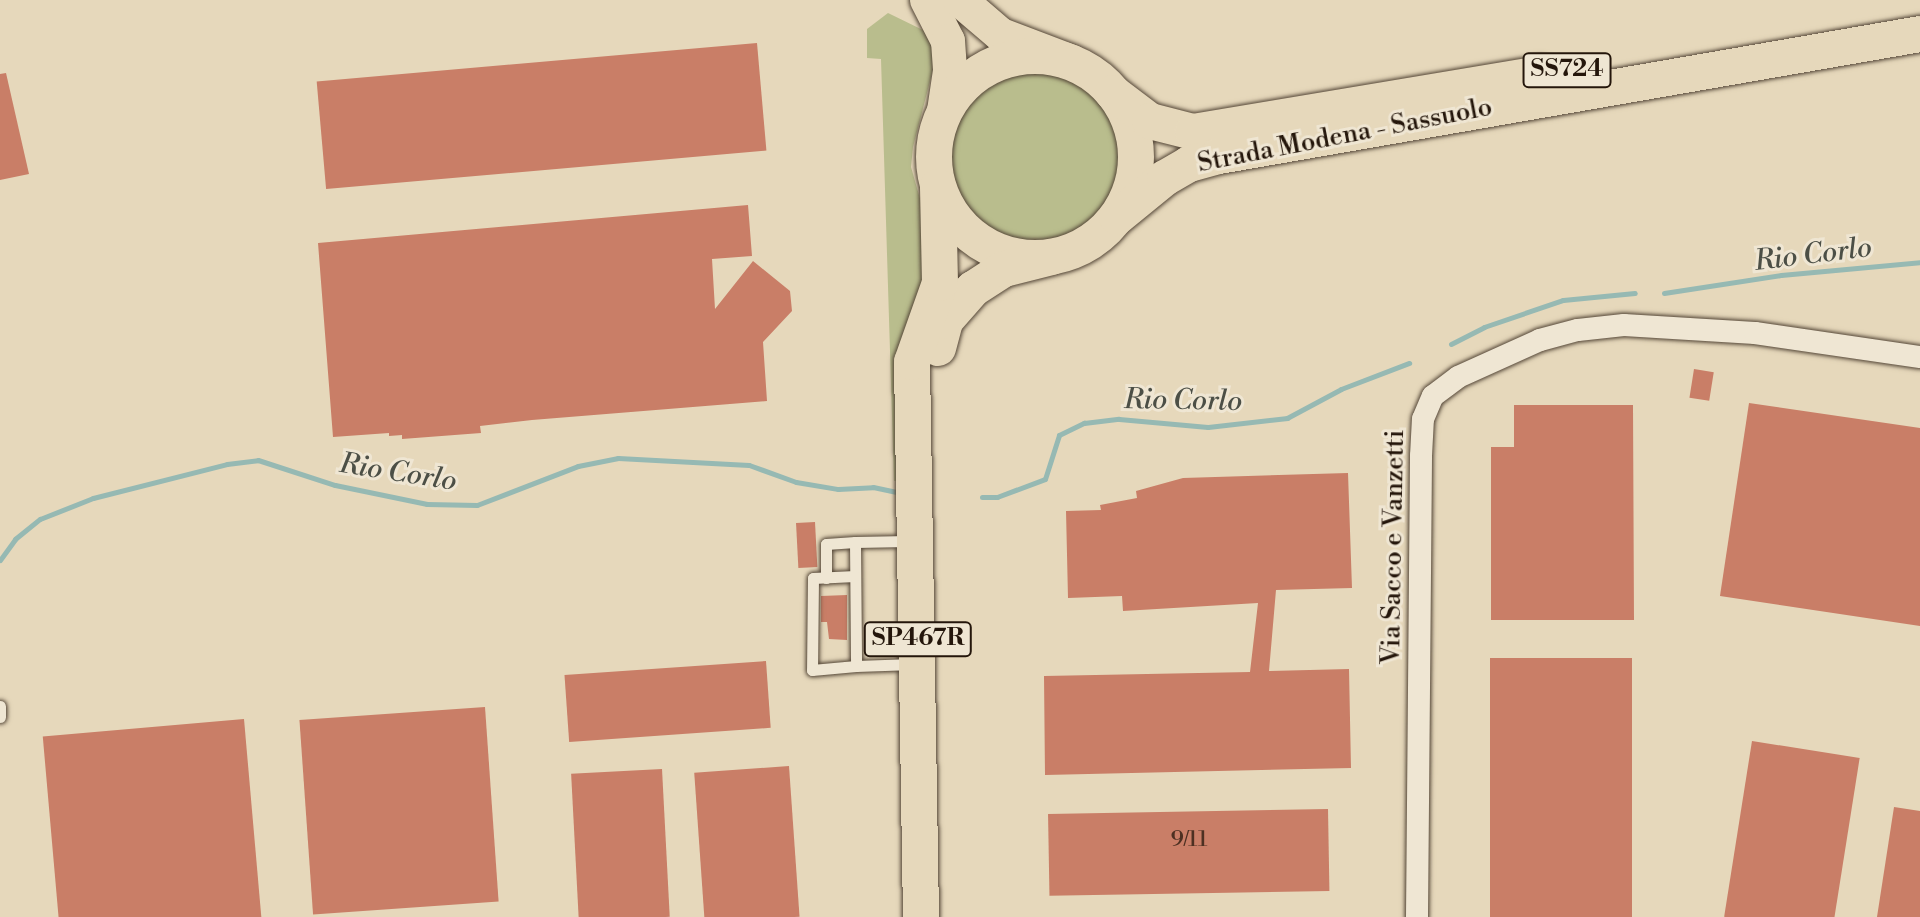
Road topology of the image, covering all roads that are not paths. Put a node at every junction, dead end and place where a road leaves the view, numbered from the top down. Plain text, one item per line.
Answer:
1 (927, 0) edge
2 (960, 0) edge
3 (1920, 9) edge
4 (1920, 34) edge
5 (1072, 62) junction
6 (1113, 93) junction
7 (944, 111) junction
8 (938, 187) junction
9 (1117, 217) junction
10 (1052, 257) junction
11 (1920, 357) edge
12 (922, 366) junction
13 (917, 541) junction
14 (855, 542) junction
15 (855, 576) junction
16 (826, 578) junction
17 (918, 663) junction
18 (856, 666) junction
19 (0, 706) edge
20 (0, 717) edge
21 (921, 917) edge
22 (937, 917) edge
23 (1417, 917) edge

1 - 7 main road
2 - 5 main road
3 - 6 highway, Strada Modena - Sassuolo / SS724
4 - 9 highway, Strada Modena - Sassuolo / SS724
5 - 6 highway
5 - 7 highway
6 - 9 highway
7 - 8 highway
8 - 10 highway
8 - 12 highway, SP467R
9 - 10 highway
10 - 12 highway, SP467R
11 - 23 street, Via Sacco e Vanzetti
12 - 13 highway, SP467R
12 - 22 highway, SP467R
13 - 14 lane
13 - 17 highway, SP467R
14 - 15 lane
14 - 16 lane
15 - 16 lane
15 - 18 lane
16 - 18 lane
17 - 18 lane
17 - 21 highway, SP467R
19 - 20 lane

